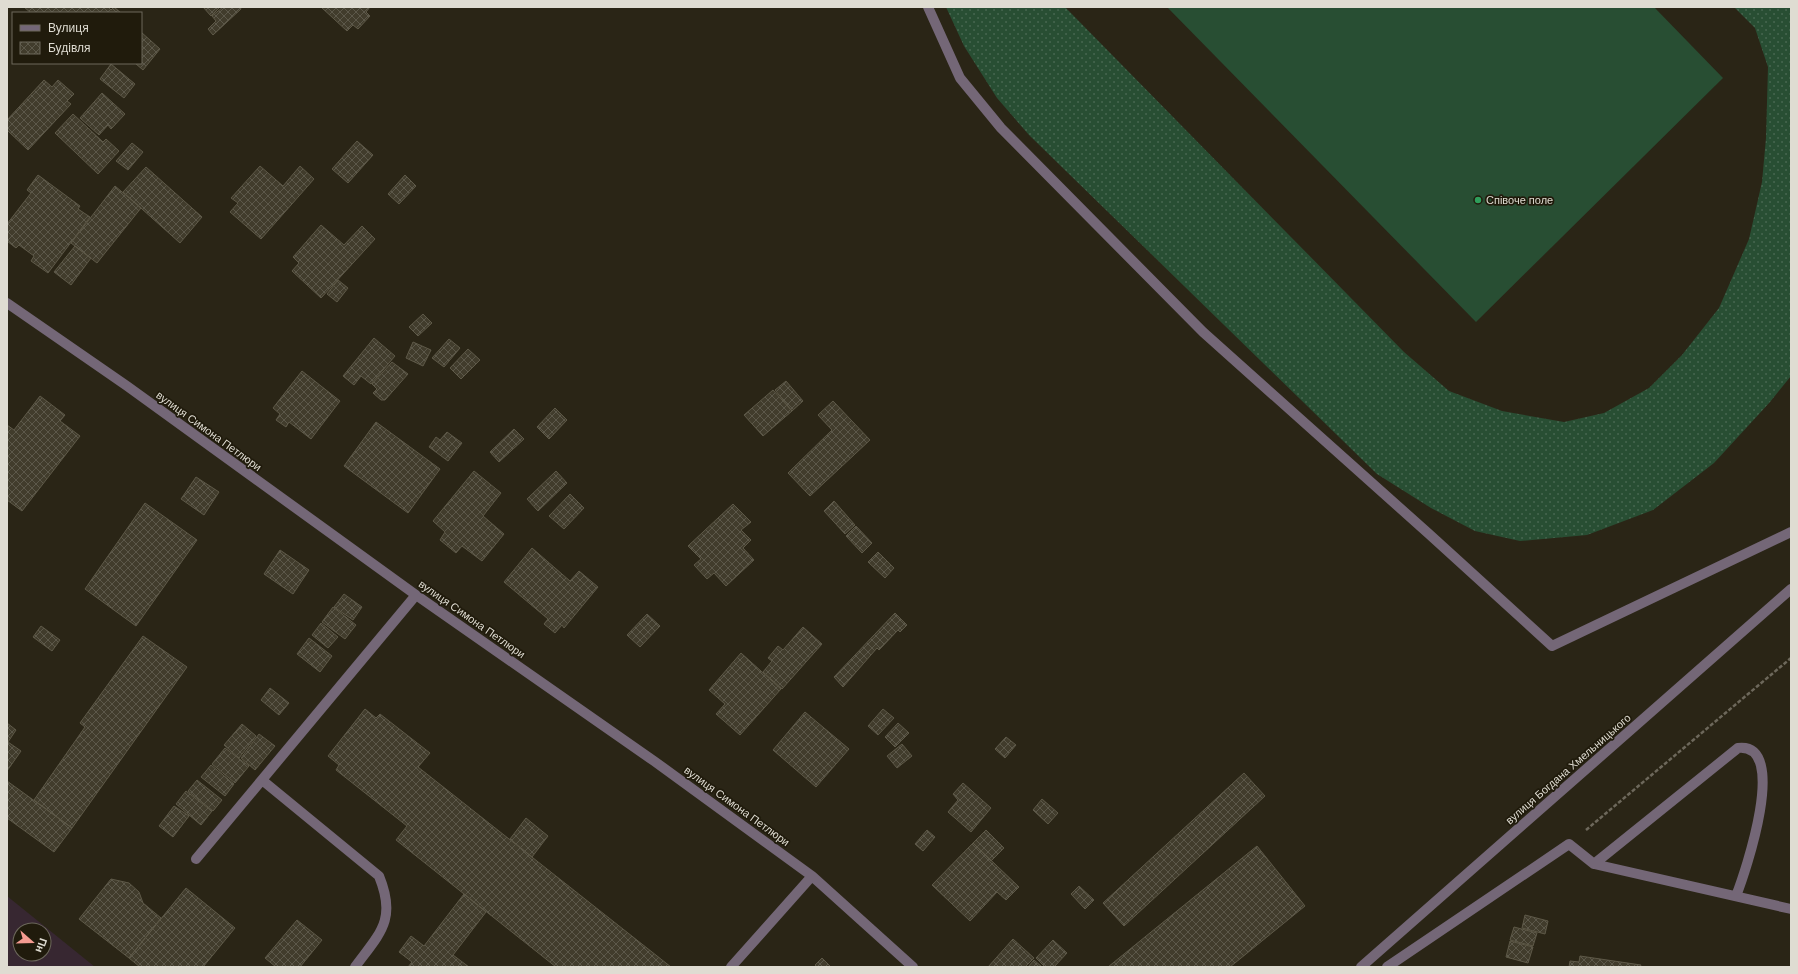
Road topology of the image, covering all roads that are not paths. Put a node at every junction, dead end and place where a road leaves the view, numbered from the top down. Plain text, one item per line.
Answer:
1 (928, 7) edge
2 (7, 303) edge
3 (1791, 532) edge
4 (1791, 589) edge
5 (416, 595) junction
6 (262, 780) junction
7 (196, 859) dead end
8 (1594, 864) junction
9 (812, 876) junction
10 (1736, 896) junction
11 (1791, 909) edge
12 (355, 967) edge
13 (732, 967) edge
14 (913, 967) edge
15 (1361, 967) edge
16 (1387, 967) edge

1 - 3 street
2 - 5 street, вулиця Симона Петлюри
4 - 15 street, вулиця Богдана Хмельницького
5 - 6 street
5 - 9 street, вулиця Симона Петлюри
6 - 7 street
6 - 12 street
8 - 10 street
8 - 10 street
8 - 16 street
9 - 13 street
9 - 14 street, вулиця Симона Петлюри
10 - 11 street

